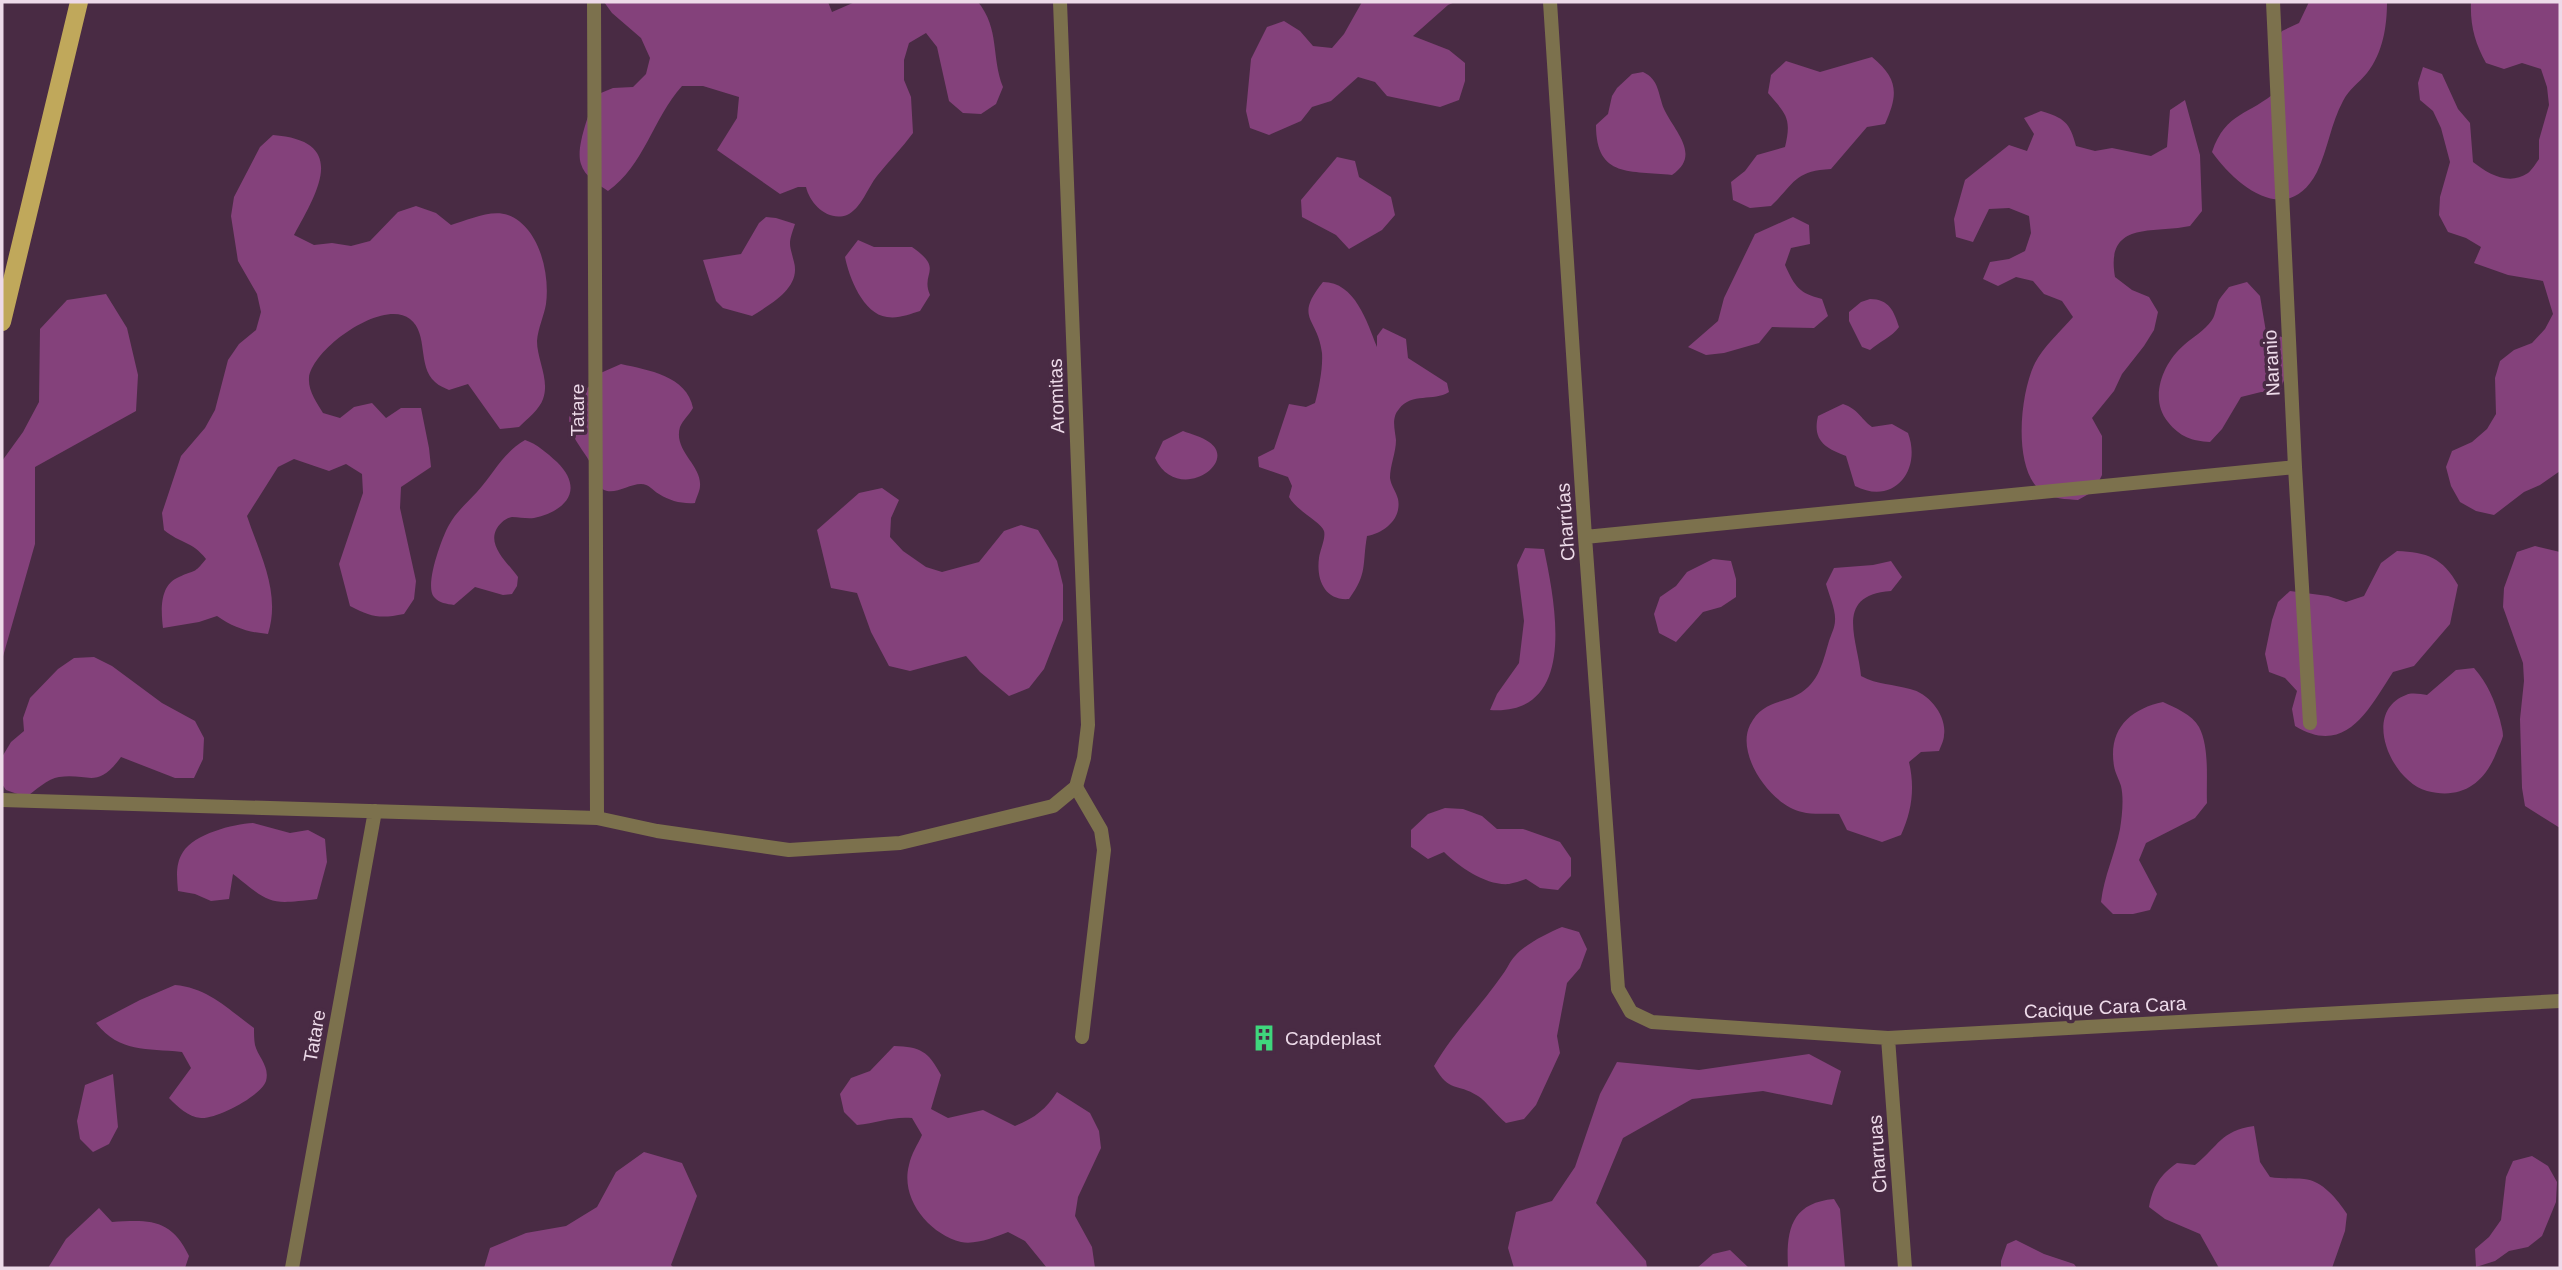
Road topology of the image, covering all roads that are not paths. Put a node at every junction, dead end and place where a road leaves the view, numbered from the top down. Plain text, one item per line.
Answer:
1 (79, 2) edge
2 (594, 2) edge
3 (1059, 2) edge
4 (1550, 2) edge
5 (2273, 2) edge
6 (2, 322) edge
7 (2295, 467) junction
8 (1585, 537) junction
9 (2310, 723) dead end
10 (1076, 787) junction
11 (2, 800) edge
12 (375, 811) junction
13 (597, 818) junction
14 (2560, 1001) edge
15 (1652, 1023) joint
16 (1082, 1037) dead end
17 (1888, 1038) junction
18 (292, 1268) edge
19 (1905, 1268) edge

1 - 6 main road
2 - 13 street, Tatare
3 - 10 street, Aromitas
4 - 8 street, Charrúas
5 - 7 street, Naranio
7 - 8 street
7 - 9 street, Naranio
8 - 15 street, Charrúas
10 - 13 street
10 - 16 street
11 - 12 street
12 - 13 street
12 - 18 street, Tatare
14 - 17 street, Cacique Cara Cara
15 - 17 street, Cacique Cara Cara
17 - 19 street, Charruas

